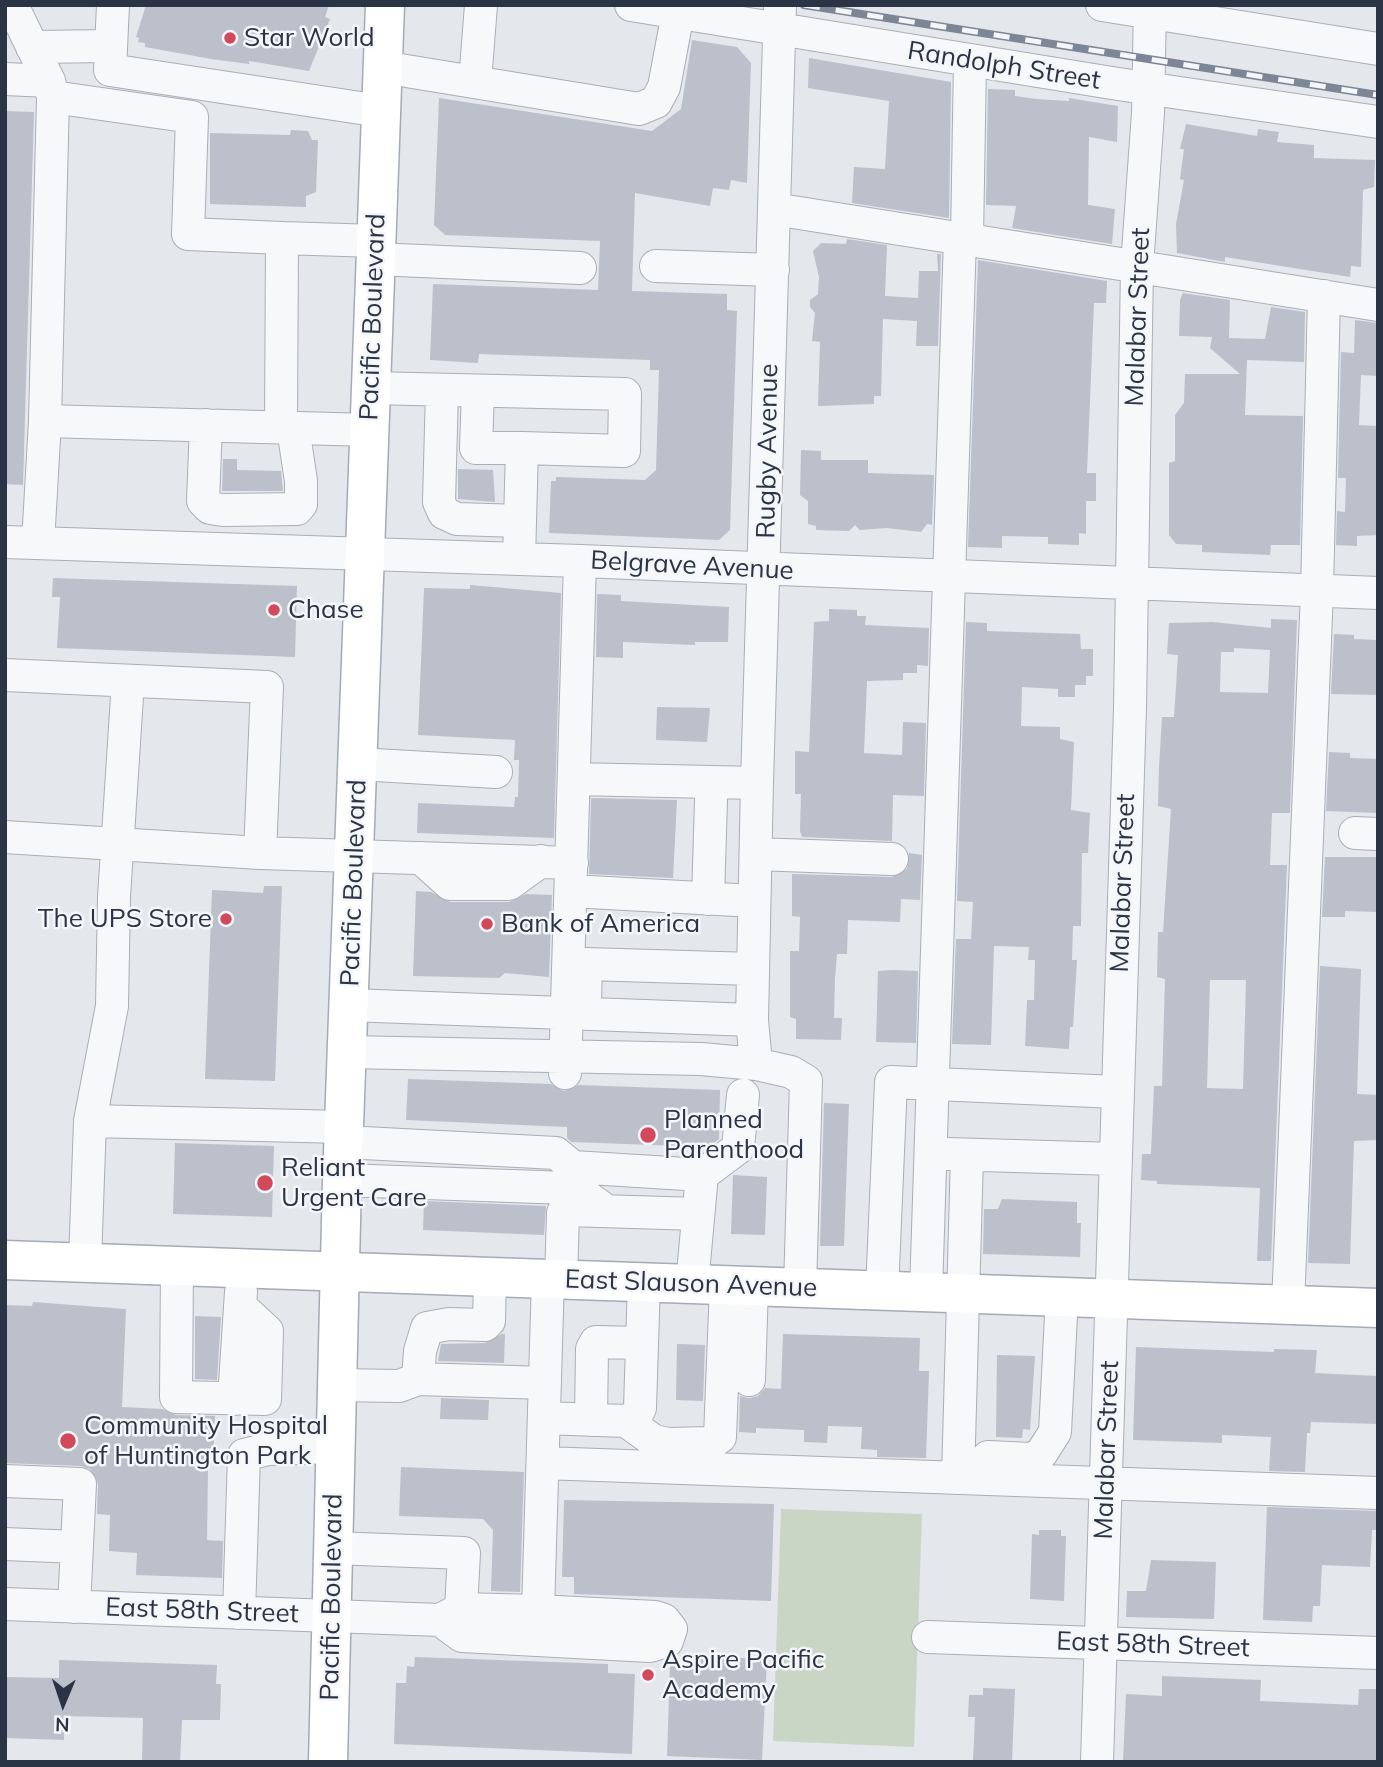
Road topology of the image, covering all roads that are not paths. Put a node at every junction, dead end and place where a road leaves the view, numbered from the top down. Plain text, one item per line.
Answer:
1 (12, 5) edge
2 (113, 5) edge
3 (385, 5) edge
4 (481, 5) edge
5 (631, 5) edge
6 (1102, 5) edge
7 (1150, 9) edge
8 (678, 13) junction
9 (780, 17) edge
10 (32, 47) junction
11 (1378, 49) edge
12 (110, 58) junction
13 (970, 60) junction
14 (382, 67) junction
15 (5, 79) edge
16 (475, 82) junction
17 (1148, 88) junction
18 (51, 89) junction
19 (380, 111) junction
20 (1378, 122) edge
21 (774, 209) junction
22 (282, 238) junction
23 (964, 239) junction
24 (376, 250) junction
25 (656, 266) dead end
26 (1137, 266) junction
27 (580, 268) dead end
28 (772, 270) junction
29 (1324, 296) junction
30 (1378, 305) edge
31 (371, 388) junction
32 (442, 390) junction
33 (478, 391) junction
34 (44, 421) junction
35 (206, 425) junction
36 (287, 427) junction
37 (370, 429) junction
38 (522, 449) junction
39 (520, 521) junction
40 (5, 542) edge
41 (38, 544) junction
42 (366, 554) junction
43 (519, 559) junction
44 (580, 561) junction
45 (765, 569) junction
46 (949, 577) junction
47 (1133, 584) junction
48 (1317, 591) junction
49 (1378, 593) edge
50 (5, 675) edge
51 (128, 681) junction
52 (358, 764) junction
53 (496, 772) dead end
54 (574, 779) junction
55 (757, 783) junction
56 (711, 800) dead end
57 (5, 837) edge
58 (117, 844) junction
59 (260, 853) junction
60 (756, 854) junction
61 (355, 856) junction
62 (892, 859) dead end
63 (561, 872) junction
64 (708, 899) junction
65 (754, 901) junction
66 (703, 968) junction
67 (753, 969) junction
68 (349, 1005) junction
69 (424, 1008) junction
70 (576, 1013) junction
71 (702, 1018) junction
72 (752, 1020) junction
73 (347, 1052) junction
74 (424, 1054) junction
75 (701, 1059) junction
76 (571, 1062) junction
77 (756, 1064) junction
78 (933, 1084) junction
79 (1116, 1092) junction
80 (743, 1094) dead end
81 (90, 1121) junction
82 (344, 1134) junction
83 (931, 1153) junction
84 (967, 1154) junction
85 (1115, 1159) junction
86 (702, 1175) junction
87 (342, 1180) junction
88 (607, 1211) junction
89 (698, 1214) junction
90 (5, 1260) edge
91 (85, 1262) junction
92 (177, 1265) junction
93 (242, 1267) junction
94 (340, 1270) junction
95 (449, 1275) junction
96 (490, 1277) junction
97 (555, 1279) junction
98 (644, 1282) junction
99 (723, 1285) junction
100 (800, 1288) junction
101 (882, 1291) junction
102 (926, 1292) junction
103 (965, 1294) junction
104 (1062, 1297) junction
105 (1112, 1299) junction
106 (1288, 1305) junction
107 (1378, 1308) edge
108 (449, 1324) junction
109 (642, 1343) junction
110 (418, 1378) junction
111 (749, 1380) dead end
112 (545, 1383) junction
113 (337, 1385) junction
114 (544, 1418) junction
115 (592, 1420) junction
116 (626, 1420) junction
117 (336, 1447) junction
118 (959, 1460) junction
119 (543, 1463) junction
120 (5, 1481) edge
121 (1105, 1483) junction
122 (1378, 1493) edge
123 (5, 1544) edge
124 (77, 1547) junction
125 (333, 1548) junction
126 (5, 1604) edge
127 (74, 1606) junction
128 (538, 1611) junction
129 (239, 1613) junction
130 (451, 1615) junction
131 (332, 1616) junction
132 (928, 1637) dead end
133 (1101, 1643) junction
134 (1378, 1653) edge
135 (328, 1762) edge
136 (1097, 1762) edge

1 - 10 street
2 - 12 street
3 - 14 main road, Pacific Boulevard
4 - 16 street
5 - 8 street, Randolph Street
6 - 7 street
7 - 11 street
7 - 17 street, Malabar Street
8 - 9 street, Randolph Street
8 - 16 street
9 - 13 street, Randolph Street
9 - 21 street, Rugby Avenue
10 - 12 street
10 - 18 street
12 - 19 street
13 - 17 street, Randolph Street
13 - 23 street
14 - 16 street
14 - 19 main road, Pacific Boulevard
15 - 18 street
17 - 20 street, Randolph Street
17 - 26 street, Malabar Street
18 - 22 street
18 - 34 street
19 - 24 main road, Pacific Boulevard
21 - 23 street
21 - 28 street, Rugby Avenue
22 - 24 street
22 - 36 street
23 - 26 street
23 - 46 street
24 - 27 street
24 - 31 main road, Pacific Boulevard
25 - 28 street
26 - 29 street
26 - 47 street, Malabar Street
28 - 45 street, Rugby Avenue
29 - 30 street
29 - 48 street
31 - 32 street
31 - 37 main road, Pacific Boulevard
32 - 33 street
32 - 39 street
33 - 38 street
33 - 38 street
34 - 35 street
34 - 41 street
35 - 36 street
35 - 36 street
36 - 37 street
37 - 42 main road, Pacific Boulevard
38 - 39 street
39 - 43 street
40 - 41 street, Belgrave Avenue
41 - 42 street, Belgrave Avenue
42 - 43 street, Belgrave Avenue
42 - 52 main road, Pacific Boulevard
43 - 44 street, Belgrave Avenue
44 - 45 street, Belgrave Avenue
44 - 54 street
45 - 46 street, Belgrave Avenue
45 - 55 street, Rugby Avenue
46 - 47 street, Belgrave Avenue
46 - 78 street
47 - 48 street, Belgrave Avenue
47 - 79 street, Malabar Street
48 - 49 street, Belgrave Avenue
48 - 106 street
50 - 51 street
51 - 58 street
51 - 59 street
52 - 53 street
52 - 61 main road, Pacific Boulevard
54 - 55 street
54 - 63 street
55 - 60 street, Rugby Avenue
56 - 64 street
57 - 58 street
58 - 59 street
58 - 81 street
59 - 61 street
60 - 62 street
60 - 65 street, Rugby Avenue
61 - 63 street
61 - 68 main road, Pacific Boulevard
63 - 64 street
63 - 70 street
64 - 65 street
65 - 67 street, Rugby Avenue
66 - 67 street
66 - 70 street
66 - 71 street
67 - 72 street, Rugby Avenue
68 - 69 street
68 - 73 main road, Pacific Boulevard
69 - 70 street
69 - 74 street
70 - 71 street
70 - 76 street
71 - 72 street
71 - 75 street
72 - 77 street, Rugby Avenue
73 - 74 street
73 - 82 main road, Pacific Boulevard
74 - 76 street
75 - 76 street
75 - 77 street
77 - 100 street
78 - 79 street
78 - 83 street
78 - 101 street
79 - 85 street, Malabar Street
80 - 86 street
81 - 82 street
81 - 91 street
82 - 86 street
82 - 87 main road, Pacific Boulevard
83 - 84 street
83 - 102 street
84 - 85 street
84 - 103 street
85 - 105 street, Malabar Street
86 - 89 street
87 - 88 street
87 - 94 main road, Pacific Boulevard
88 - 89 street
88 - 97 street
89 - 99 street
90 - 91 main road, East Slauson Avenue
91 - 92 main road, East Slauson Avenue
92 - 93 main road, East Slauson Avenue
92 - 93 street
93 - 94 main road, East Slauson Avenue
94 - 95 main road, East Slauson Avenue
94 - 113 main road, Pacific Boulevard
95 - 96 main road, East Slauson Avenue
95 - 108 street
96 - 97 main road, East Slauson Avenue
96 - 108 street
97 - 98 main road, East Slauson Avenue
97 - 112 street
98 - 99 main road, East Slauson Avenue
98 - 109 street
99 - 100 main road, East Slauson Avenue
99 - 111 street
99 - 116 street
100 - 101 main road, East Slauson Avenue
101 - 102 main road, East Slauson Avenue
102 - 103 main road, East Slauson Avenue
103 - 104 main road, East Slauson Avenue
103 - 118 street
104 - 105 main road, East Slauson Avenue
104 - 118 street
105 - 106 main road, East Slauson Avenue
105 - 121 street, Malabar Street
106 - 107 main road, East Slauson Avenue
108 - 110 street
109 - 115 street
109 - 116 street
110 - 112 street
110 - 113 street
112 - 114 street
113 - 117 main road, Pacific Boulevard
114 - 115 street
114 - 119 street
115 - 116 street
117 - 125 main road, Pacific Boulevard
117 - 129 street
118 - 119 street
118 - 121 street
119 - 128 street
120 - 124 street
121 - 122 street
121 - 133 street, Malabar Street
123 - 124 street
124 - 127 street
125 - 130 street
125 - 131 main road, Pacific Boulevard
126 - 127 street, East 58th Street
127 - 129 street, East 58th Street
128 - 130 street, East 58th Street
128 - 130 street, East 58th Street
129 - 131 street, East 58th Street
130 - 131 street, East 58th Street
131 - 135 main road, Pacific Boulevard
132 - 133 street, East 58th Street
133 - 134 street, East 58th Street
133 - 136 street, Malabar Street

